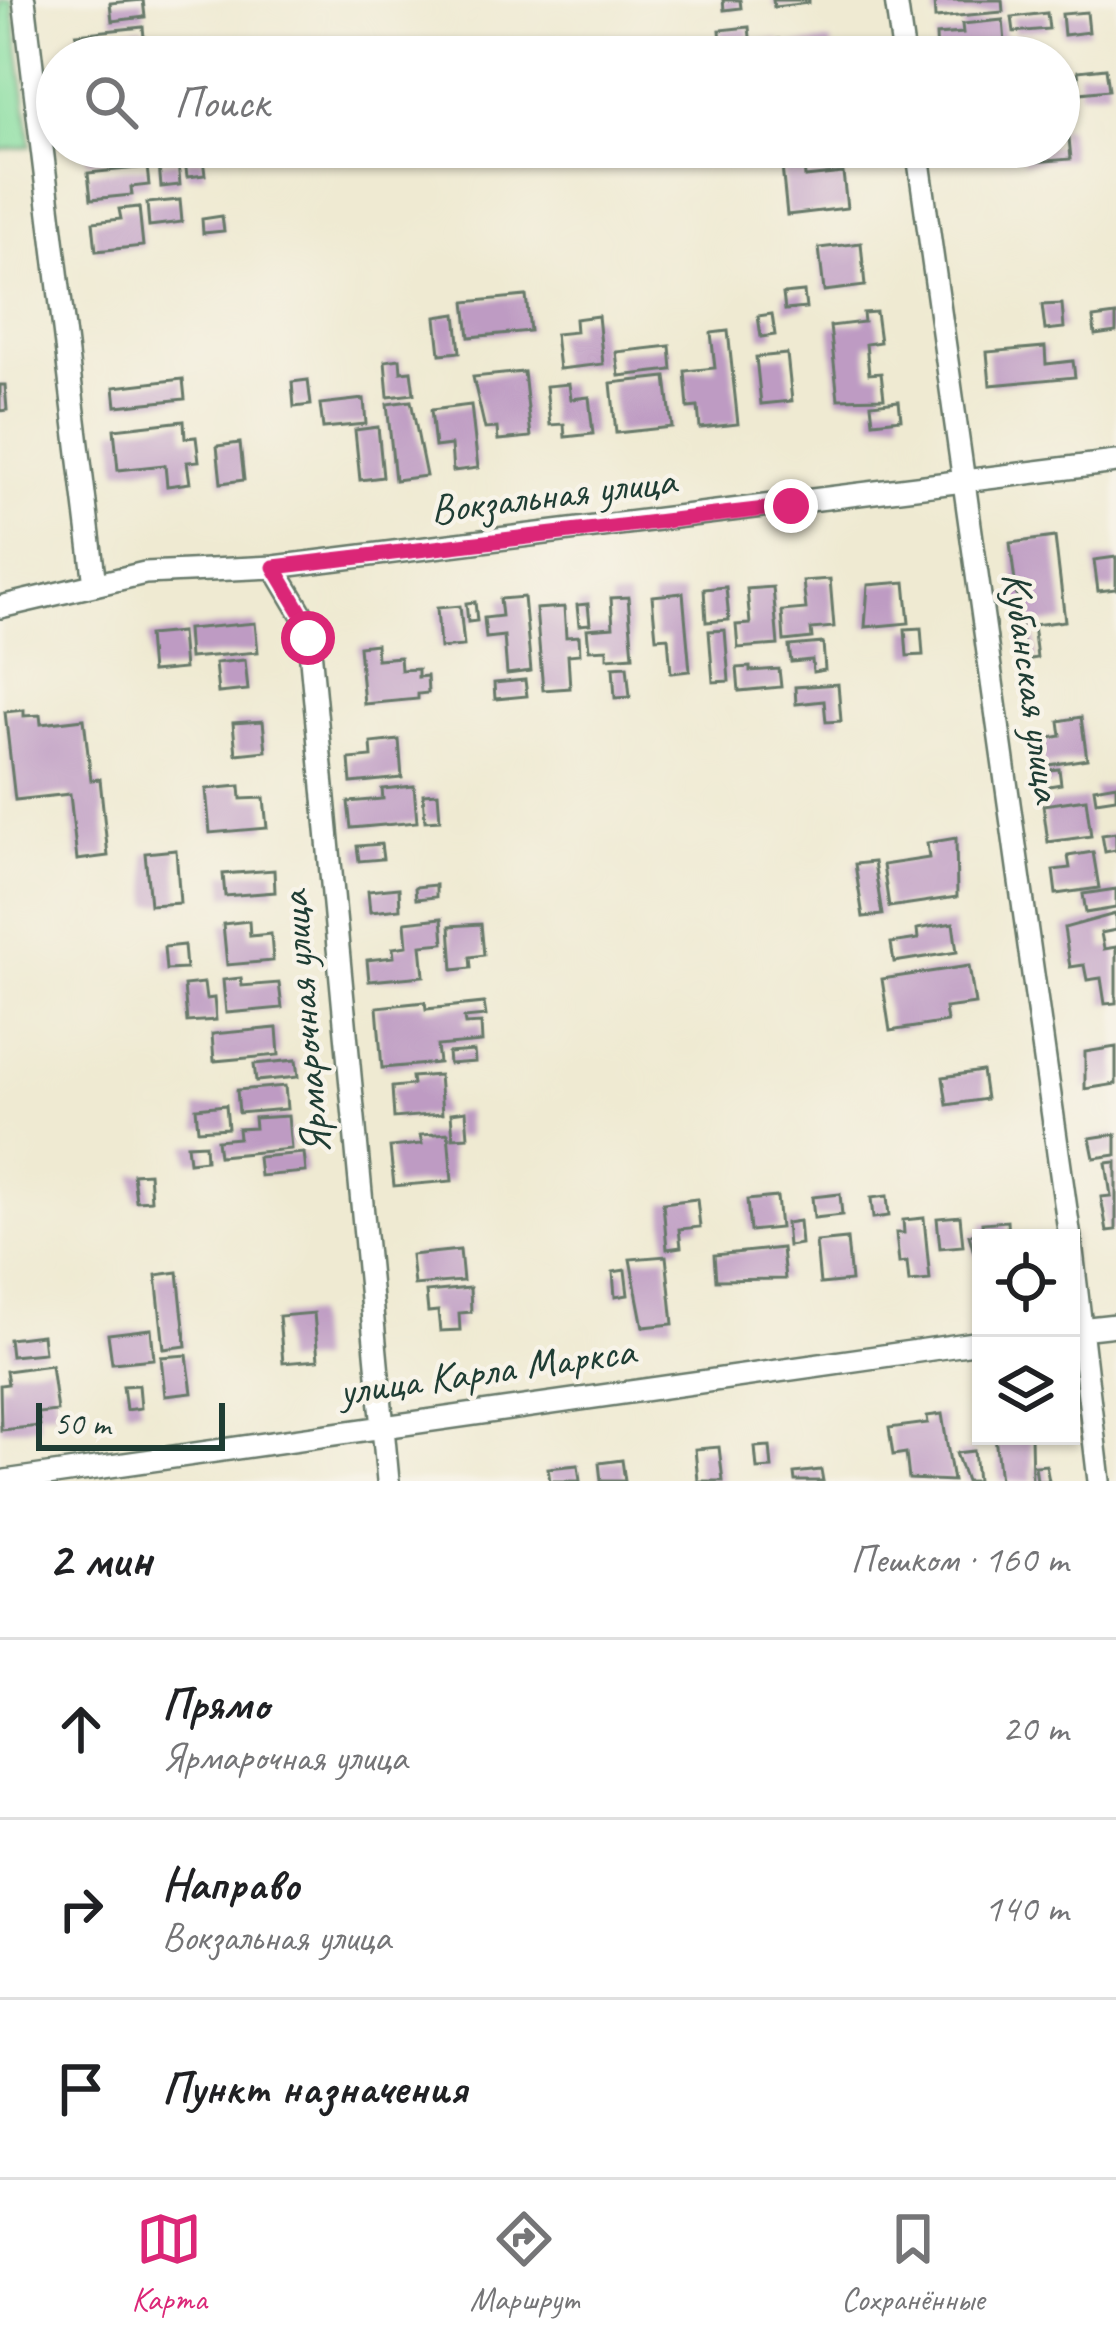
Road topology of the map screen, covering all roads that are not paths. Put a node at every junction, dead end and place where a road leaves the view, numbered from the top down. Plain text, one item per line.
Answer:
1 (24, 0) edge
2 (896, 0) edge
3 (901, 36) edge
4 (36, 99) edge
5 (44, 168) edge
6 (919, 168) edge
7 (1116, 462) edge
8 (964, 482) junction
9 (274, 567) junction
10 (95, 586) junction
11 (0, 607) edge
12 (1069, 1229) edge
13 (1116, 1324) edge
14 (1080, 1329) edge
15 (1078, 1337) edge
16 (972, 1343) edge
17 (381, 1425) junction
18 (4, 1481) edge
19 (388, 1481) edge
20 (1100, 1481) edge

1 - 4 street
2 - 3 street
5 - 10 street
6 - 8 street, Кубанская улица
7 - 8 street, Вокзальная улица
8 - 9 street, Вокзальная улица
8 - 12 street, Кубанская улица
9 - 10 street, Вокзальная улица
9 - 17 street, Ярмарочная улица
10 - 11 street, Вокзальная улица
13 - 14 street
15 - 20 street, Кубанская улица
16 - 17 street, улица Карла Маркса
17 - 18 street, улица Карла Маркса
17 - 19 street, Ярмарочная улица

